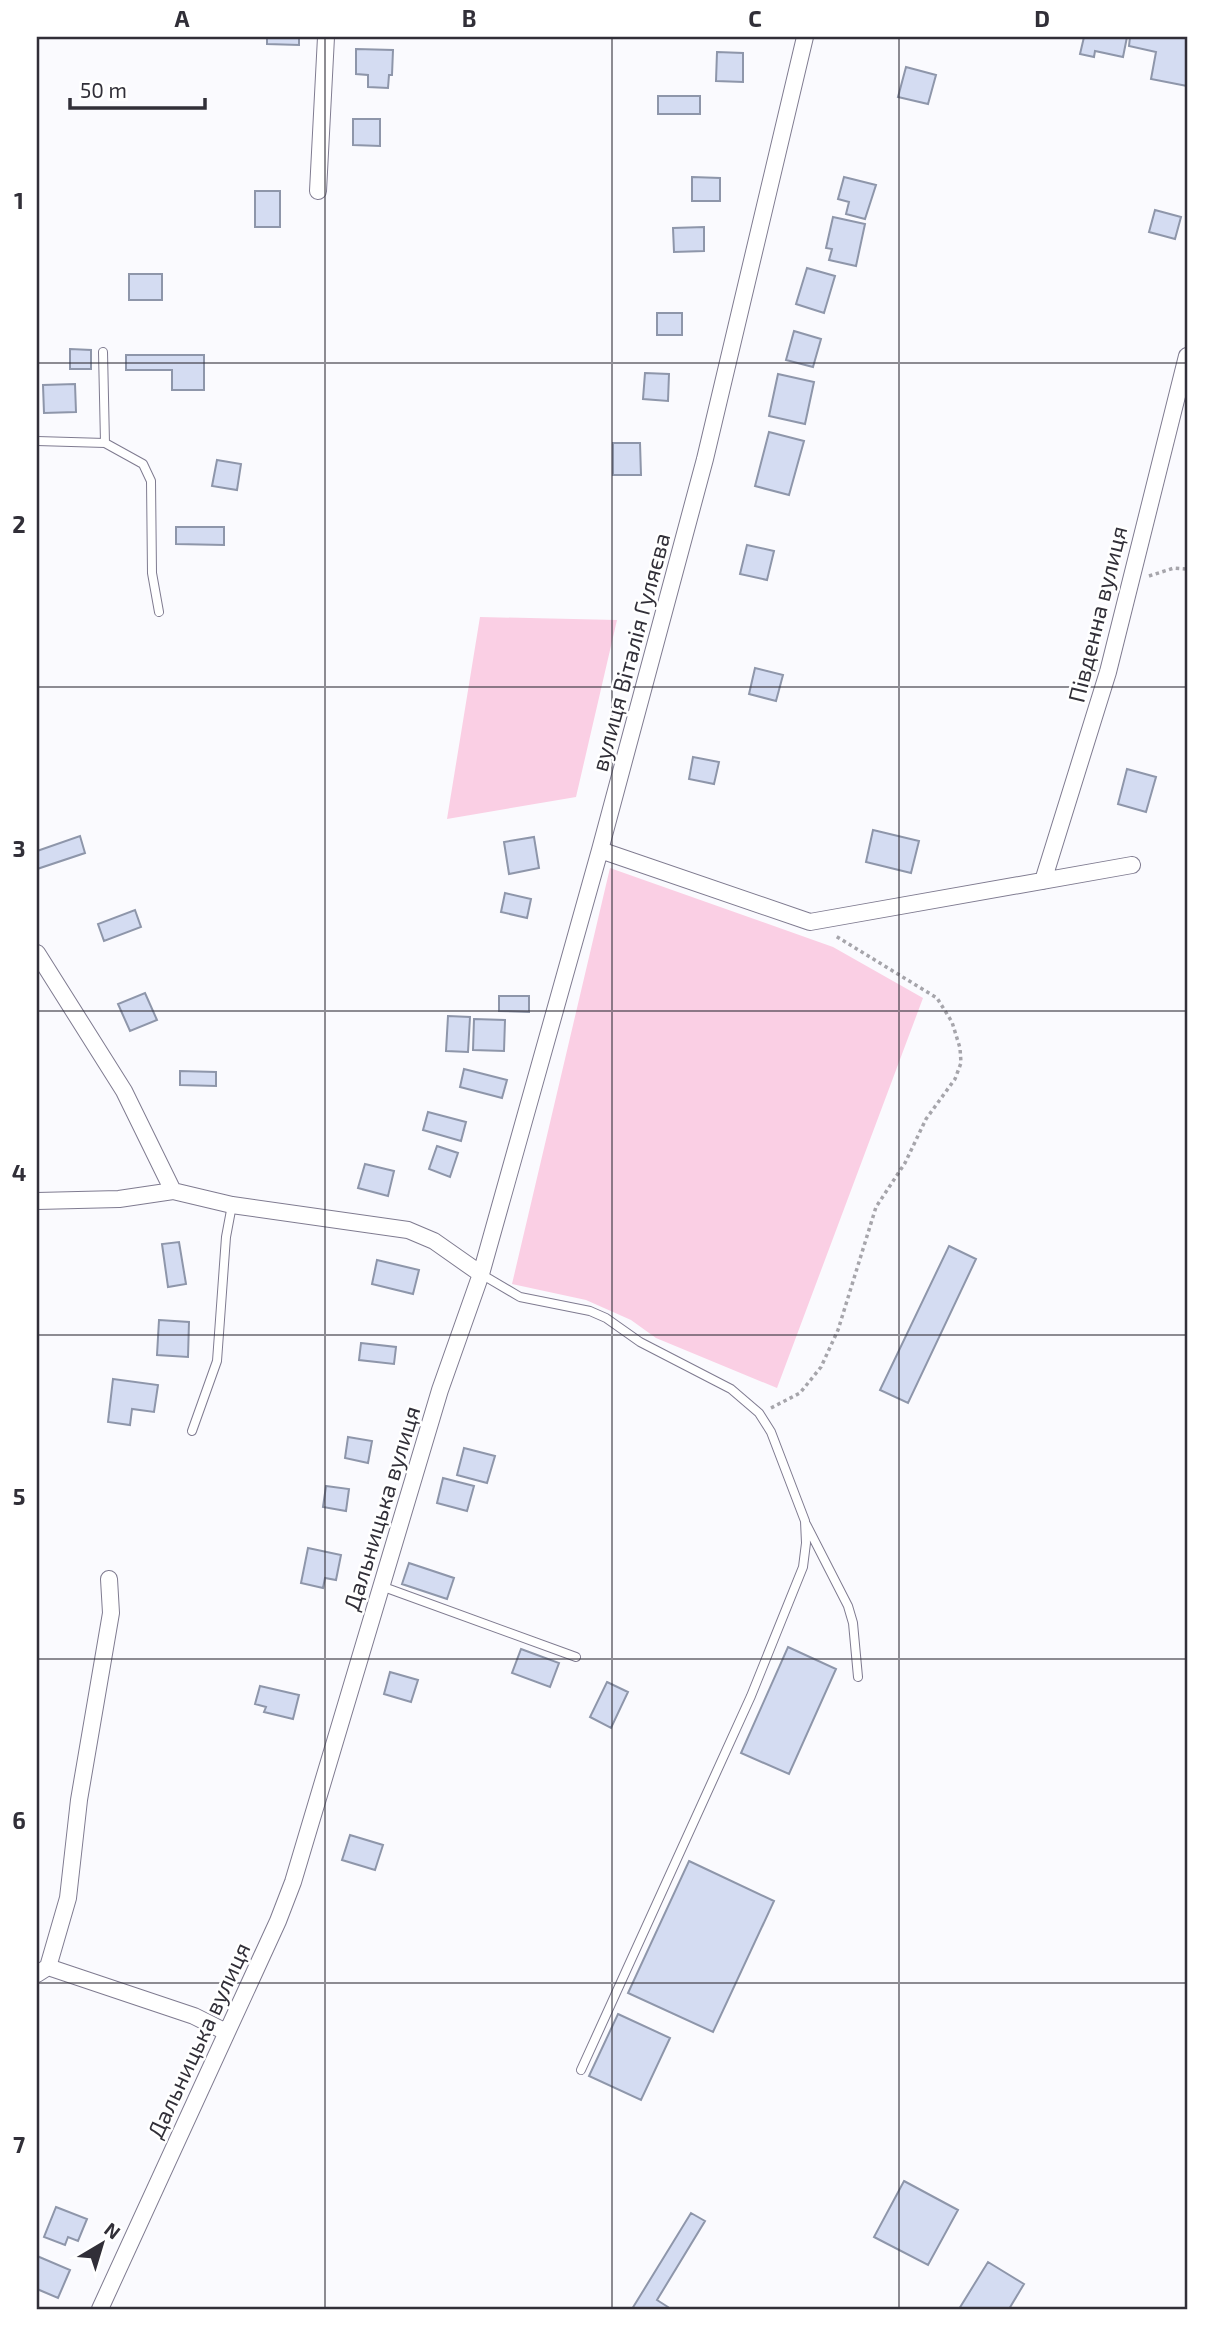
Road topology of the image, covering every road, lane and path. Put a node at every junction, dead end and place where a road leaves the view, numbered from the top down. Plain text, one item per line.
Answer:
1 (326, 37) edge
2 (805, 37) edge
3 (318, 191) dead end
4 (103, 352) dead end
5 (1187, 356) edge
6 (37, 441) edge
7 (105, 443) junction
8 (1187, 569) edge
9 (1126, 591) junction
10 (159, 612) dead end
11 (600, 850) junction
12 (1132, 865) dead end
13 (1043, 881) junction
14 (810, 922) junction
15 (37, 953) edge
16 (173, 1191) junction
17 (37, 1201) edge
18 (232, 1205) junction
19 (481, 1274) junction
20 (760, 1413) junction
21 (192, 1431) dead end
22 (805, 1521) junction
23 (108, 1579) dead end
24 (381, 1586) junction
25 (576, 1657) dead end
26 (858, 1677) dead end
27 (43, 1971) edge
28 (226, 2032) junction
29 (581, 2070) dead end
30 (100, 2309) edge

1 - 3 street
2 - 11 street, вулиця Віталія Гуляєва
4 - 7 lane
5 - 9 street, Південна вулиця
6 - 7 lane
7 - 10 lane
8 - 9 path
9 - 13 street, Південна вулиця
11 - 14 street
11 - 19 street, вулиця Віталія Гуляєва
12 - 13 street
13 - 14 street
14 - 20 path
15 - 16 street
16 - 17 street
16 - 18 street
18 - 19 street
18 - 21 lane
19 - 20 lane
19 - 24 street, Дальницька вулиця
20 - 22 lane
22 - 26 lane
22 - 29 lane
23 - 27 street
24 - 25 lane
24 - 28 street, Дальницька вулиця
27 - 28 street
28 - 30 street, Дальницька вулиця

